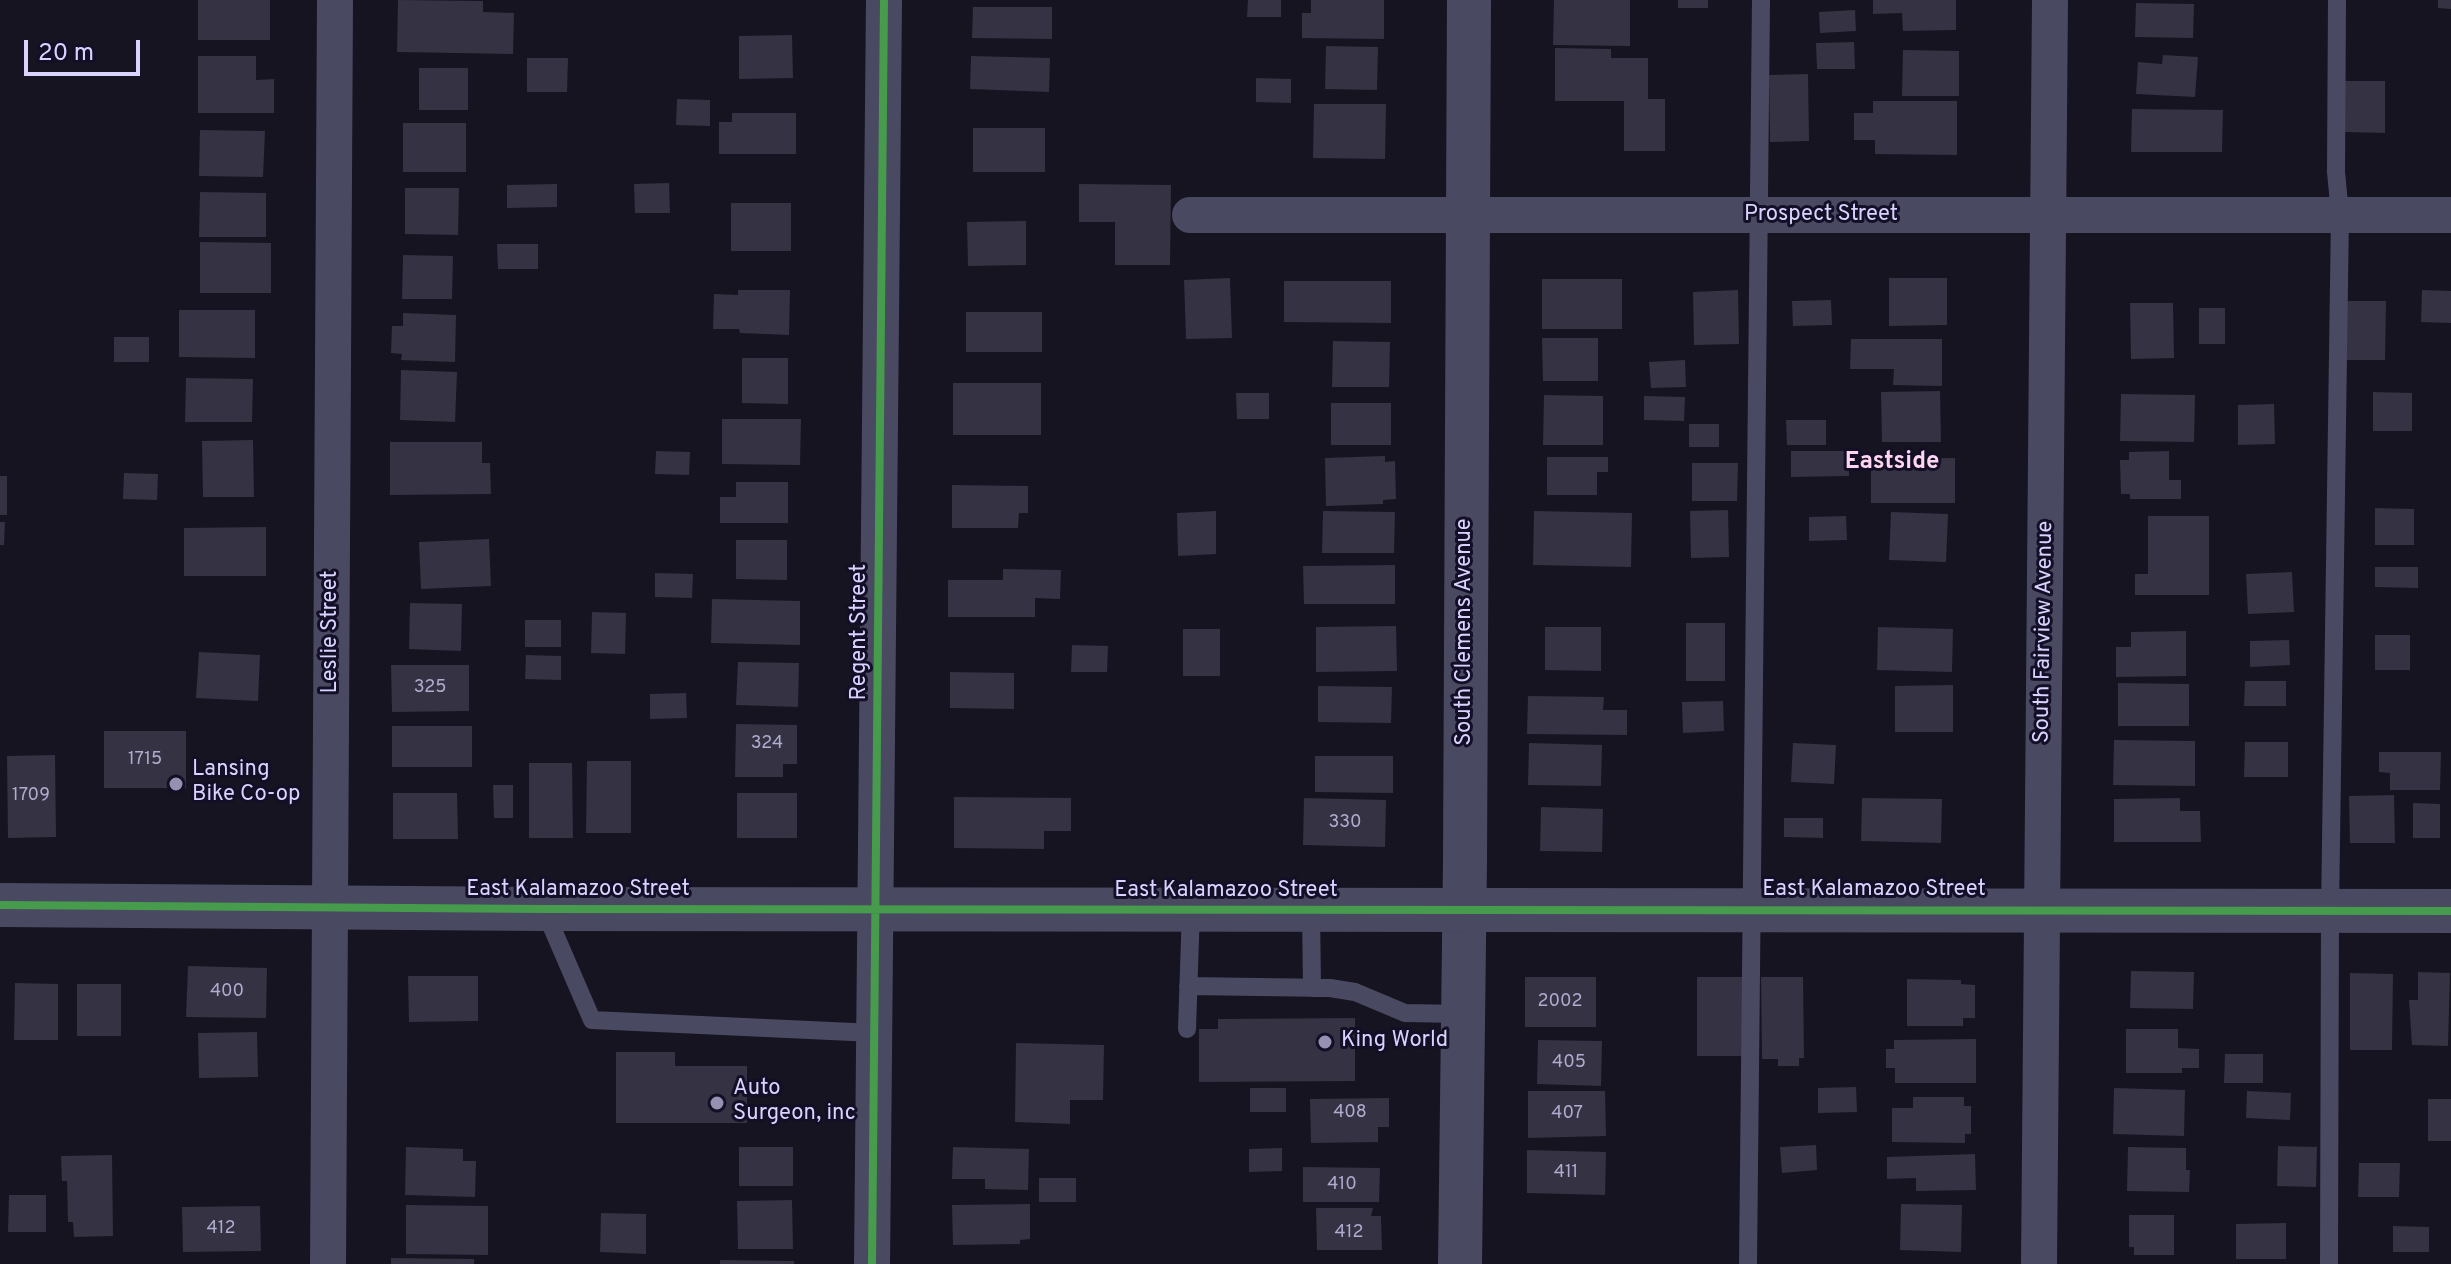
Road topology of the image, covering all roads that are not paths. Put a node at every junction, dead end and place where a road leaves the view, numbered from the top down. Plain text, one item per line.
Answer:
1 (335, 0) edge
2 (884, 0) edge
3 (1469, 0) edge
4 (1761, 0) edge
5 (2050, 0) edge
6 (2337, 0) edge
7 (2049, 214) junction
8 (2340, 214) junction
9 (1190, 215) dead end
10 (2451, 215) edge
11 (1467, 216) junction
12 (1759, 216) junction
13 (0, 905) edge
14 (330, 907) junction
15 (544, 909) junction
16 (876, 909) junction
17 (1191, 909) junction
18 (1311, 909) junction
19 (1751, 909) junction
20 (1465, 910) junction
21 (2042, 911) junction
22 (2330, 911) junction
23 (2451, 911) edge
24 (1188, 986) junction
25 (1312, 988) junction
26 (1462, 1014) junction
27 (1187, 1029) dead end
28 (874, 1033) junction
29 (328, 1264) edge
30 (872, 1264) edge
31 (1460, 1264) edge
32 (1748, 1264) edge
33 (2039, 1264) edge
34 (2329, 1264) edge

1 - 14 street, Leslie Street
2 - 16 street, Regent Street
3 - 11 street, South Clemens Avenue
4 - 12 lane
5 - 7 street, South Fairview Avenue
6 - 8 lane
7 - 8 street, Prospect Street
7 - 12 street, Prospect Street
7 - 21 street, South Fairview Avenue
8 - 10 street, Prospect Street
8 - 22 lane
9 - 11 street, Prospect Street
11 - 12 street, Prospect Street
11 - 20 street, South Clemens Avenue
12 - 19 lane
13 - 14 street, East Kalamazoo Street
14 - 15 street, East Kalamazoo Street
14 - 29 street, Leslie Street
15 - 16 street, East Kalamazoo Street
15 - 28 lane
16 - 17 street, East Kalamazoo Street
16 - 28 street, Regent Street
17 - 18 street, East Kalamazoo Street
17 - 24 lane
18 - 20 street, East Kalamazoo Street
18 - 25 lane
19 - 20 street, East Kalamazoo Street
19 - 21 street, East Kalamazoo Street
19 - 32 lane
20 - 26 street, South Clemens Avenue
21 - 22 street, East Kalamazoo Street
21 - 33 street, South Fairview Avenue
22 - 23 street, East Kalamazoo Street
22 - 34 lane
24 - 25 lane
24 - 27 lane
25 - 26 lane
26 - 31 street, South Clemens Avenue
28 - 30 street, Regent Street

